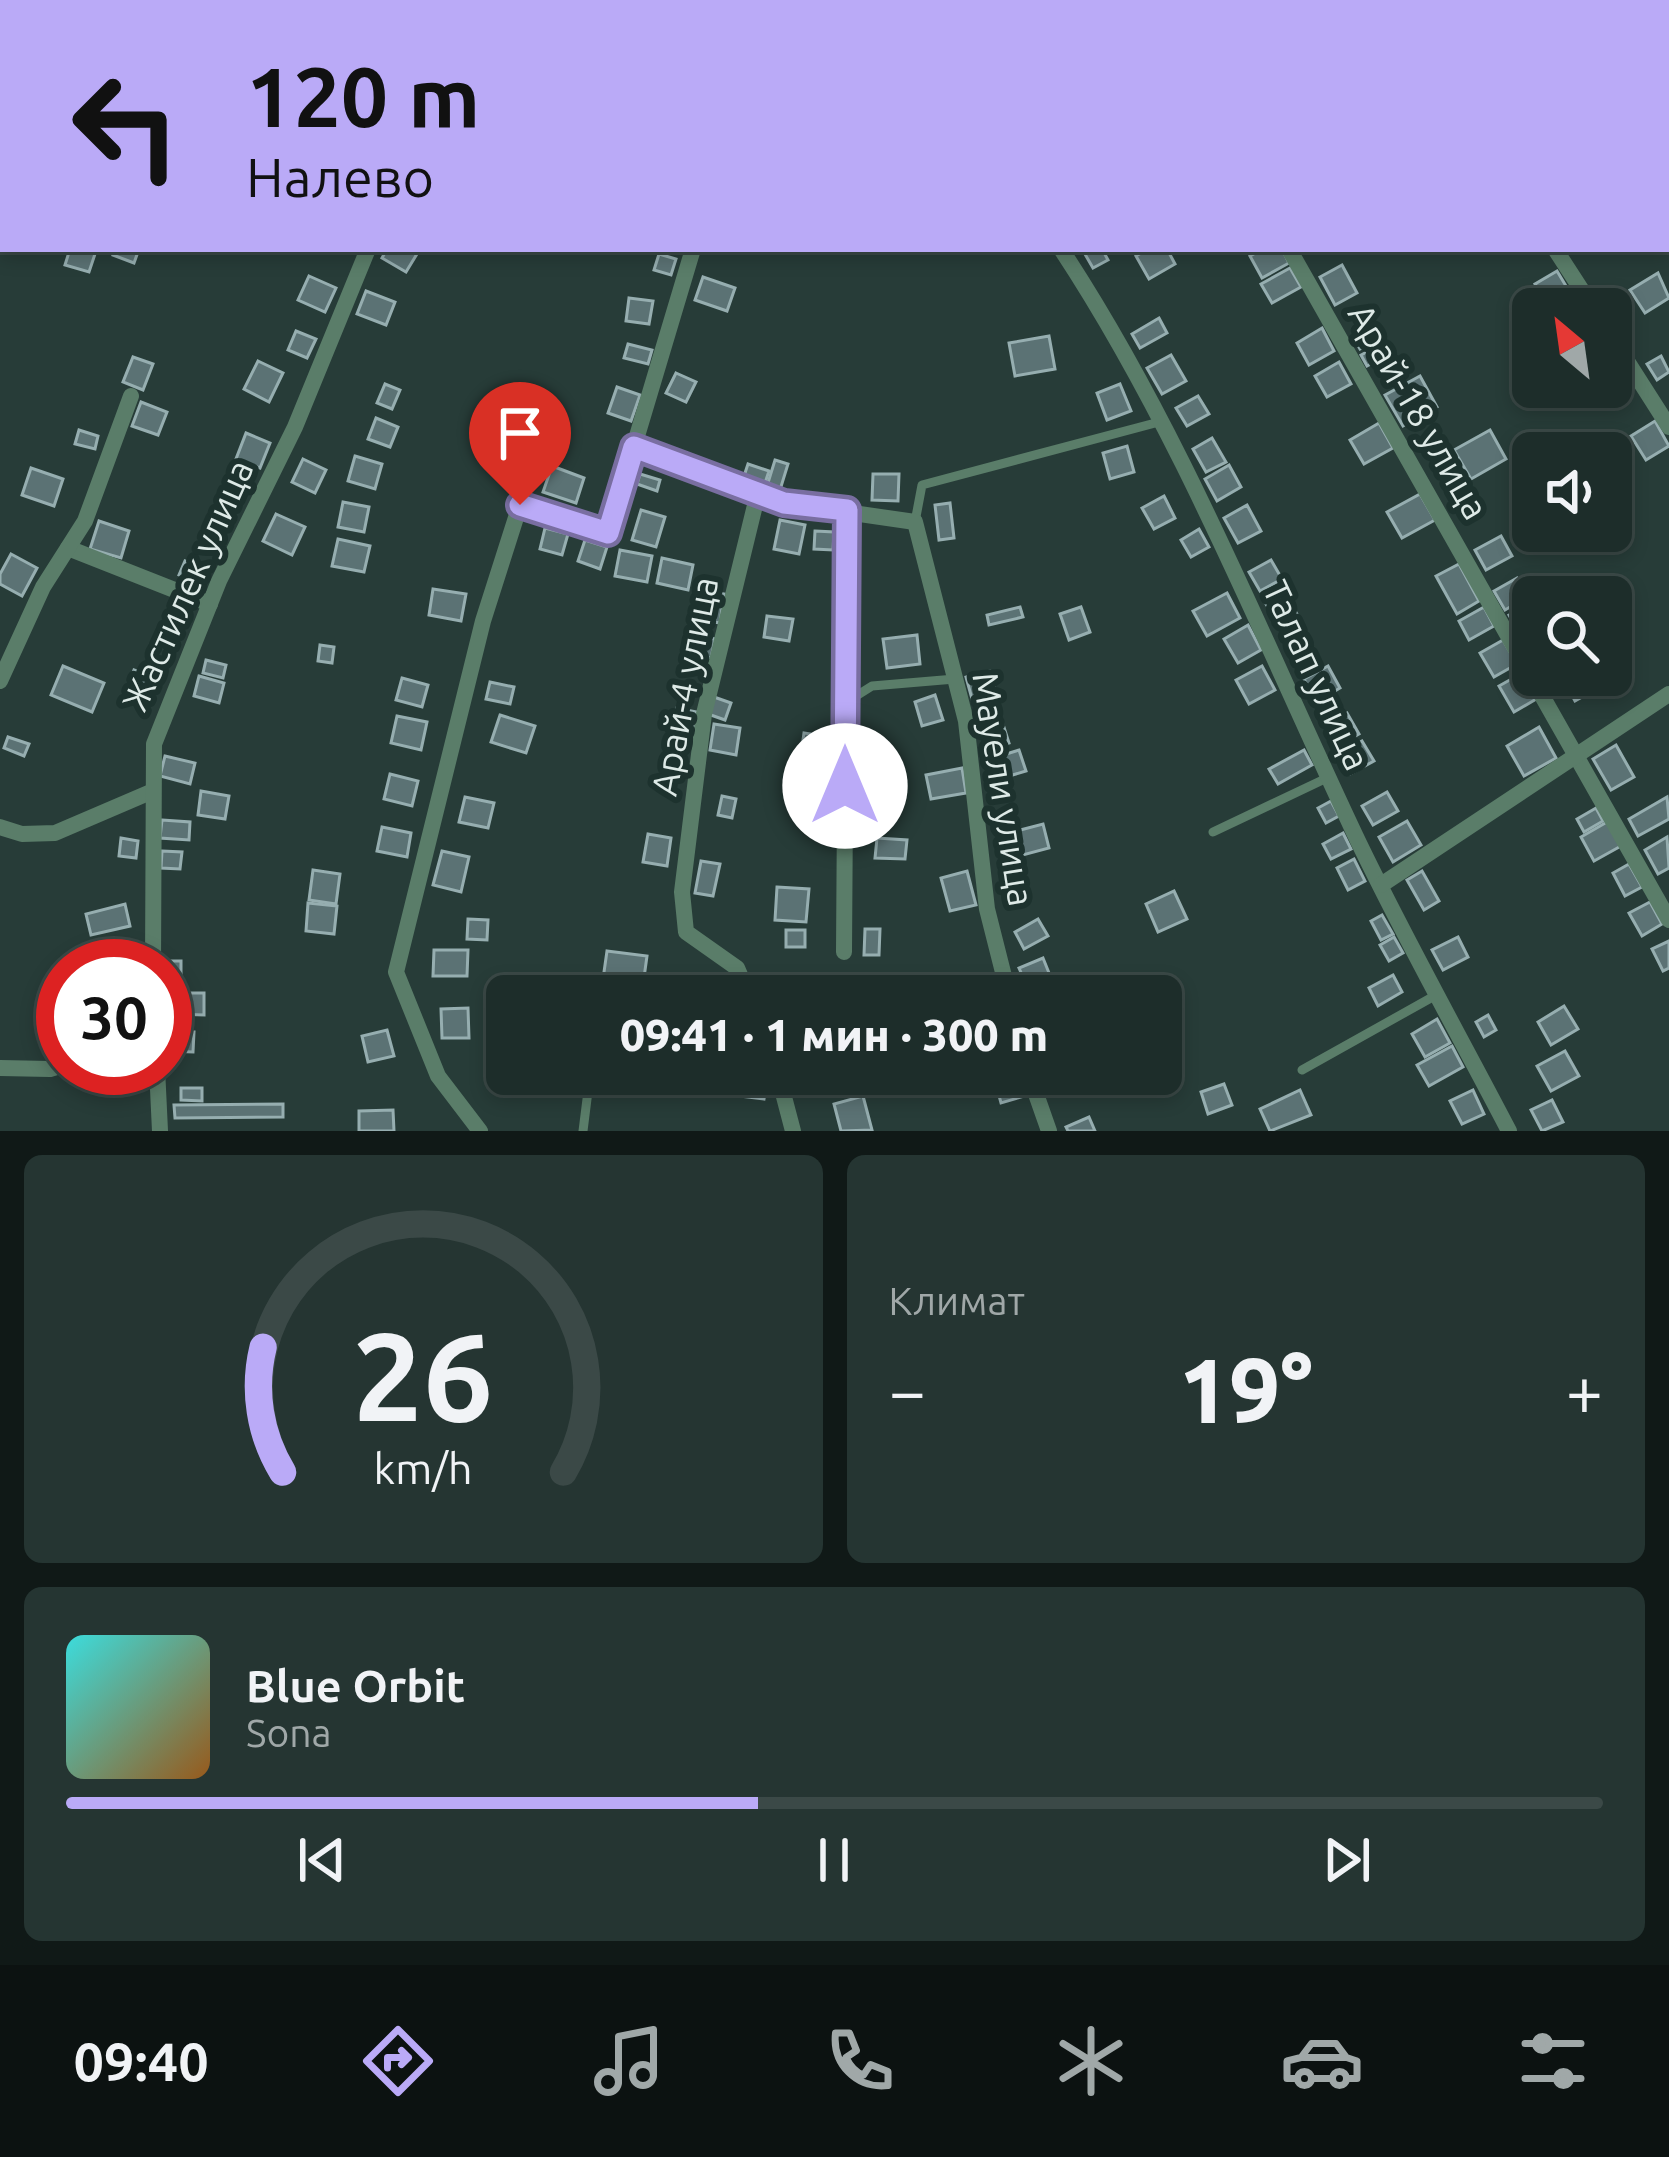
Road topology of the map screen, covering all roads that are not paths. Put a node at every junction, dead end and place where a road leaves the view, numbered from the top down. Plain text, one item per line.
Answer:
1 (367, 252) edge
2 (692, 252) edge
3 (1063, 252) edge
4 (1291, 252) edge
5 (1558, 252) edge
6 (1581, 288) edge
7 (1632, 369) edge
8 (131, 395) dead end
9 (1159, 422) junction
10 (1669, 427) edge
11 (634, 447) junction
12 (758, 494) junction
13 (847, 510) junction
14 (915, 522) junction
15 (68, 548) junction
16 (210, 604) junction
17 (956, 679) junction
18 (0, 681) edge
19 (1669, 694) edge
20 (845, 703) junction
21 (1578, 755) junction
22 (1329, 778) junction
23 (153, 791) junction
24 (0, 827) edge
25 (1213, 832) dead end
26 (1381, 885) junction
27 (1669, 920) edge
28 (153, 939) edge
29 (844, 952) dead end
30 (740, 975) edge
31 (1004, 975) edge
32 (1438, 994) junction
33 (0, 1068) edge
34 (36, 1069) edge
35 (1302, 1070) dead end
36 (159, 1095) edge
37 (588, 1095) edge
38 (784, 1095) edge
39 (1036, 1095) edge
40 (1508, 1130) edge
41 (160, 1131) edge
42 (480, 1131) edge
43 (583, 1131) edge
44 (793, 1131) edge
45 (1048, 1131) edge

1 - 16 street, Жастилек улица
2 - 11 street
3 - 9 street, Талап улица
4 - 21 street, Арай-18 улица
5 - 6 street
7 - 10 street
8 - 15 street
9 - 14 lane
9 - 22 street, Талап улица
11 - 12 street
11 - 42 street
12 - 13 street
12 - 30 street, Арай-4 улица
13 - 14 street
13 - 20 street
14 - 17 street, Мауели улица
15 - 16 street
15 - 18 street
16 - 23 street, Жастилек улица
17 - 20 lane
17 - 31 street, Мауели улица
19 - 21 street
20 - 29 street
21 - 26 street
21 - 27 street, Арай-18 улица
22 - 25 lane
22 - 26 street, Талап улица
23 - 24 street
23 - 28 street, Жастилек улица
26 - 32 street, Талап улица
32 - 35 lane
32 - 40 street, Талап улица
33 - 34 street
36 - 41 street
37 - 43 lane
38 - 44 street
39 - 45 street

